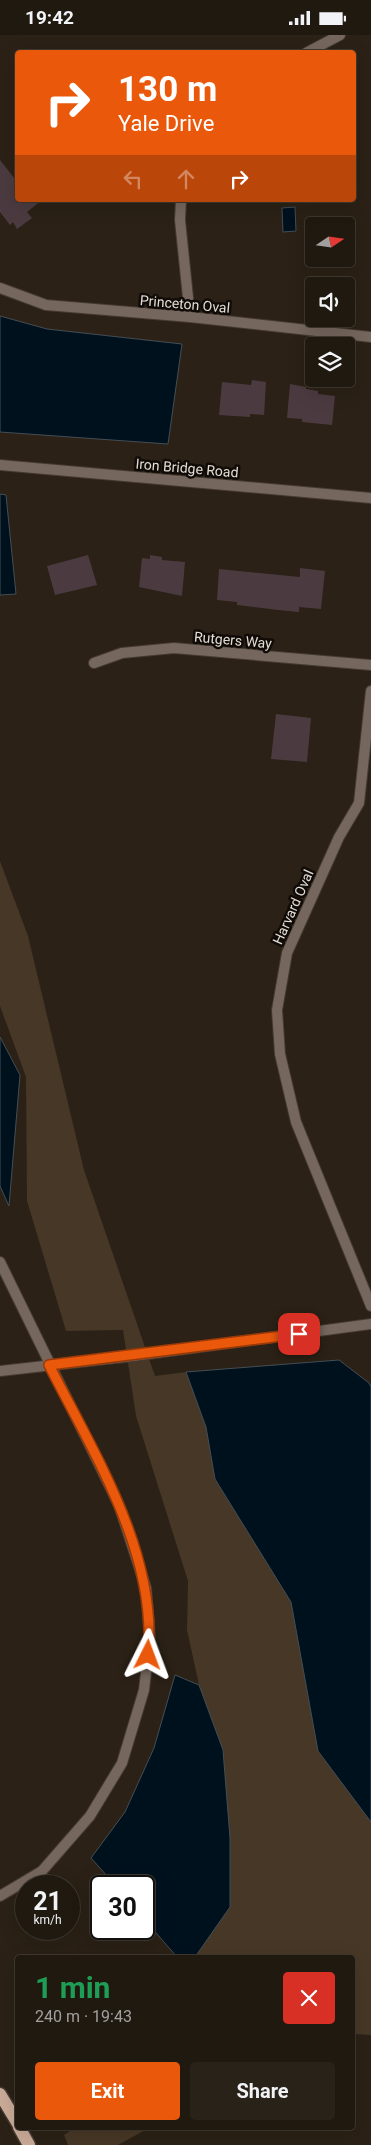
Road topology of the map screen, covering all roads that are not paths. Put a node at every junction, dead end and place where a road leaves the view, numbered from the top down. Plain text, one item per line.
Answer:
1 (340, 35) edge
2 (312, 50) edge
3 (181, 202) edge
4 (0, 288) edge
5 (190, 317) junction
6 (371, 337) edge
7 (0, 465) edge
8 (371, 499) edge
9 (94, 663) dead end
10 (371, 665) edge
11 (371, 691) edge
12 (0, 1262) edge
13 (371, 1305) edge
14 (371, 1324) edge
15 (49, 1365) junction
16 (0, 1371) edge
17 (0, 1895) edge
18 (0, 2094) edge
19 (15, 2121) edge
20 (20, 2130) edge
21 (29, 2145) edge

1 - 2 street
3 - 5 street
4 - 5 street, Princeton Oval
5 - 6 street, Princeton Oval
7 - 8 street, Iron Bridge Road
9 - 10 street, Rutgers Way
11 - 13 street, Harvard Oval
12 - 15 street
14 - 15 street
15 - 16 street
15 - 17 street
18 - 19 main road
20 - 21 main road

